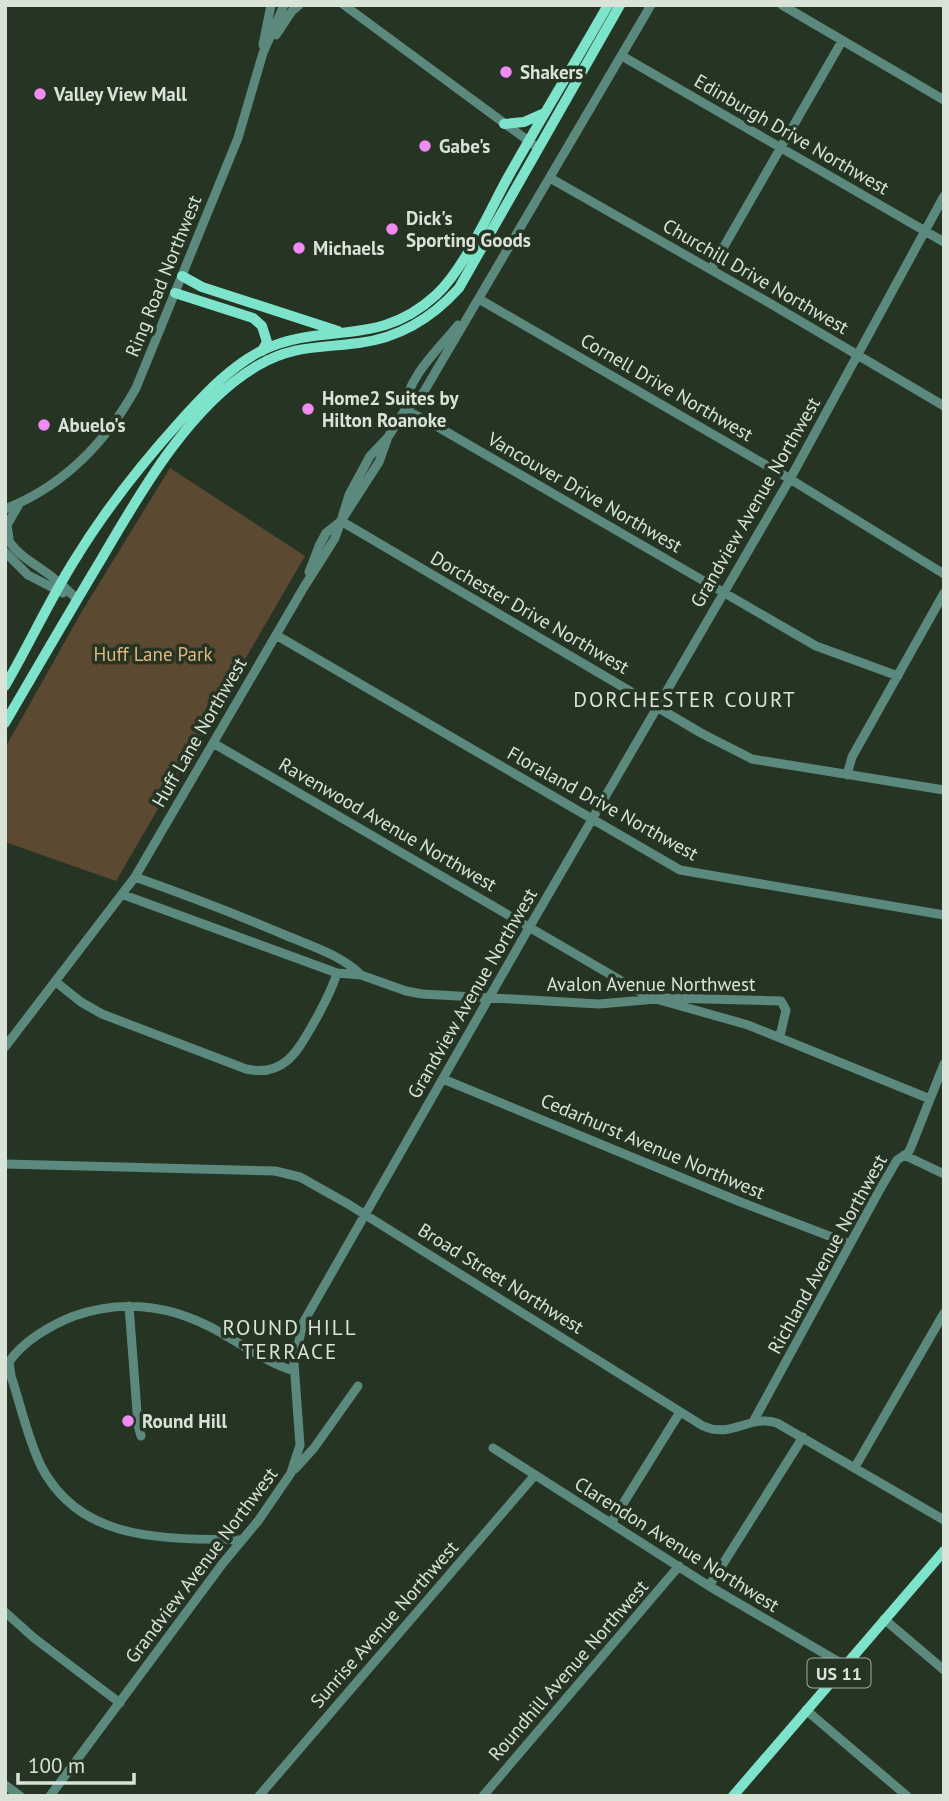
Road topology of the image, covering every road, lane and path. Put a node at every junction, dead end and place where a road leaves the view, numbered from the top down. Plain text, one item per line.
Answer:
1 (271, 5) edge
2 (284, 5) edge
3 (299, 5) edge
4 (608, 5) edge
5 (620, 5) edge
6 (651, 5) edge
7 (782, 5) edge
8 (343, 6) edge
9 (842, 41) junction
10 (262, 53) junction
11 (622, 56) junction
12 (944, 100) edge
13 (545, 112) junction
14 (504, 124) junction
15 (528, 141) junction
16 (782, 148) junction
17 (539, 149) junction
18 (550, 178) junction
19 (944, 196) edge
20 (925, 231) junction
21 (944, 242) edge
22 (711, 269) junction
23 (182, 276) junction
24 (175, 293) junction
25 (479, 299) junction
26 (347, 334) junction
27 (262, 351) junction
28 (856, 354) junction
29 (944, 406) edge
30 (405, 410) junction
31 (182, 420) junction
32 (790, 479) junction
33 (145, 486) junction
34 (21, 502) junction
35 (5, 509) edge
36 (341, 522) junction
37 (5, 534) edge
38 (9, 549) edge
39 (944, 574) edge
40 (59, 587) junction
41 (723, 593) junction
42 (944, 593) edge
43 (77, 599) junction
44 (276, 635) junction
45 (898, 676) junction
46 (5, 686) edge
47 (657, 706) junction
48 (5, 723) edge
49 (213, 743) junction
50 (848, 775) junction
51 (944, 790) edge
52 (592, 820) junction
53 (135, 877) junction
54 (124, 895) junction
55 (944, 915) edge
56 (530, 926) junction
57 (337, 973) junction
58 (361, 975) junction
59 (56, 982) junction
60 (489, 998) junction
61 (654, 999) junction
62 (780, 1036) junction
63 (5, 1047) edge
64 (944, 1064) edge
65 (443, 1079) junction
66 (930, 1099) junction
67 (904, 1156) junction
68 (5, 1164) edge
69 (944, 1174) edge
70 (366, 1214) junction
71 (850, 1244) junction
72 (129, 1306) junction
73 (944, 1313) edge
74 (7, 1361) edge
75 (294, 1371) junction
76 (358, 1386) dead end
77 (680, 1412) junction
78 (753, 1422) junction
79 (141, 1436) dead end
80 (803, 1437) junction
81 (493, 1448) dead end
82 (855, 1467) junction
83 (291, 1473) junction
84 (535, 1475) junction
85 (944, 1520) edge
86 (611, 1523) junction
87 (242, 1541) junction
88 (944, 1551) edge
89 (679, 1566) junction
90 (709, 1586) junction
91 (5, 1612) edge
92 (884, 1619) junction
93 (845, 1665) junction
94 (944, 1670) edge
95 (120, 1703) junction
96 (806, 1710) junction
97 (5, 1786) edge
98 (20, 1796) edge
99 (50, 1796) edge
100 (259, 1796) edge
101 (483, 1796) edge
102 (733, 1796) edge
103 (907, 1796) edge

1 - 10 street
2 - 10 street, Ring Road Northwest
3 - 10 street
4 - 13 main road
5 - 17 main road
6 - 11 street, Huff Lane Northwest
7 - 9 street
8 - 14 street
9 - 12 street
9 - 16 street
10 - 23 street, Ring Road Northwest
11 - 16 street, Edinburgh Drive Northwest
11 - 18 street, Huff Lane Northwest
13 - 14 main road
13 - 15 main road
14 - 15 street
15 - 17 street
15 - 26 main road
16 - 20 street, Edinburgh Drive Northwest
16 - 22 street
17 - 33 main road
18 - 22 street, Churchill Drive Northwest
18 - 25 street, Huff Lane Northwest
19 - 20 street, Grandview Avenue Northwest
20 - 21 street, Edinburgh Drive Northwest
20 - 28 street, Grandview Avenue Northwest
22 - 28 street, Churchill Drive Northwest
23 - 24 street, Ring Road Northwest
23 - 26 main road
24 - 27 main road
24 - 34 street, Ring Road Northwest
25 - 30 street, Huff Lane Northwest
25 - 32 street, Cornell Drive Northwest
26 - 27 main road
27 - 31 main road
28 - 29 street, Churchill Drive Northwest
28 - 32 street, Grandview Avenue Northwest
30 - 36 street, Huff Lane Northwest
30 - 41 street, Vancouver Drive Northwest
31 - 33 main road
31 - 40 main road
32 - 39 street, Cornell Drive Northwest
32 - 41 street, Grandview Avenue Northwest
33 - 43 main road
34 - 35 street, Ring Road Northwest
34 - 38 street
36 - 44 street, Huff Lane Northwest
36 - 47 street, Dorchester Drive Northwest
37 - 38 street
38 - 40 street
40 - 43 street
40 - 46 main road
41 - 45 street, Vancouver Drive Northwest
41 - 47 street, Grandview Avenue Northwest
42 - 45 street
43 - 48 main road
44 - 49 street, Huff Lane Northwest
44 - 52 street, Floraland Drive Northwest
45 - 50 street
47 - 50 street, Dorchester Drive Northwest
47 - 52 street, Grandview Avenue Northwest
49 - 53 street, Huff Lane Northwest
49 - 56 street, Ravenwood Avenue Northwest
50 - 51 street, Dorchester Drive Northwest
52 - 55 street, Floraland Drive Northwest
52 - 56 street, Grandview Avenue Northwest
53 - 54 street, Huff Lane Northwest
53 - 58 street, Avalon Avenue Northwest
54 - 57 street, Avalon Avenue Northwest
54 - 59 street, Huff Lane Northwest
56 - 60 street, Grandview Avenue Northwest
56 - 61 street, Ravenwood Avenue Northwest
57 - 58 street, Avalon Avenue Northwest
57 - 59 street
58 - 60 street, Avalon Avenue Northwest
59 - 63 street, Huff Lane Northwest
60 - 61 street, Avalon Avenue Northwest
60 - 65 street, Grandview Avenue Northwest
61 - 62 street
61 - 62 street, Avalon Avenue Northwest
62 - 66 street
64 - 66 street, Richland Avenue Northwest
65 - 70 street, Grandview Avenue Northwest
65 - 71 street, Cedarhurst Avenue Northwest
66 - 67 street, Richland Avenue Northwest
67 - 69 street
67 - 71 street, Richland Avenue Northwest
68 - 70 street, Broad Street Northwest
70 - 75 street, Grandview Avenue Northwest
70 - 77 street, Broad Street Northwest
71 - 78 street, Richland Avenue Northwest
72 - 74 street
72 - 75 street
72 - 79 street
73 - 82 street
74 - 87 street
75 - 83 street, Grandview Avenue Northwest
76 - 83 street
77 - 78 street, Broad Street Northwest
77 - 86 street
78 - 80 street, Broad Street Northwest
80 - 82 street, Broad Street Northwest
80 - 90 street
81 - 84 street, Clarendon Avenue Northwest
82 - 85 street, Broad Street Northwest
83 - 87 street, Grandview Avenue Northwest
84 - 86 street, Clarendon Avenue Northwest
84 - 100 street, Sunrise Avenue Northwest
86 - 89 street, Clarendon Avenue Northwest
87 - 95 street, Grandview Avenue Northwest
88 - 92 main road, US 11
89 - 90 street, Clarendon Avenue Northwest
89 - 101 street, Roundhill Avenue Northwest
90 - 93 street, Clarendon Avenue Northwest
91 - 95 street
92 - 93 main road, US 11
92 - 94 street
93 - 96 main road, US 11
95 - 99 street, Grandview Avenue Northwest
96 - 102 main road, US 11
96 - 103 street
97 - 98 street

